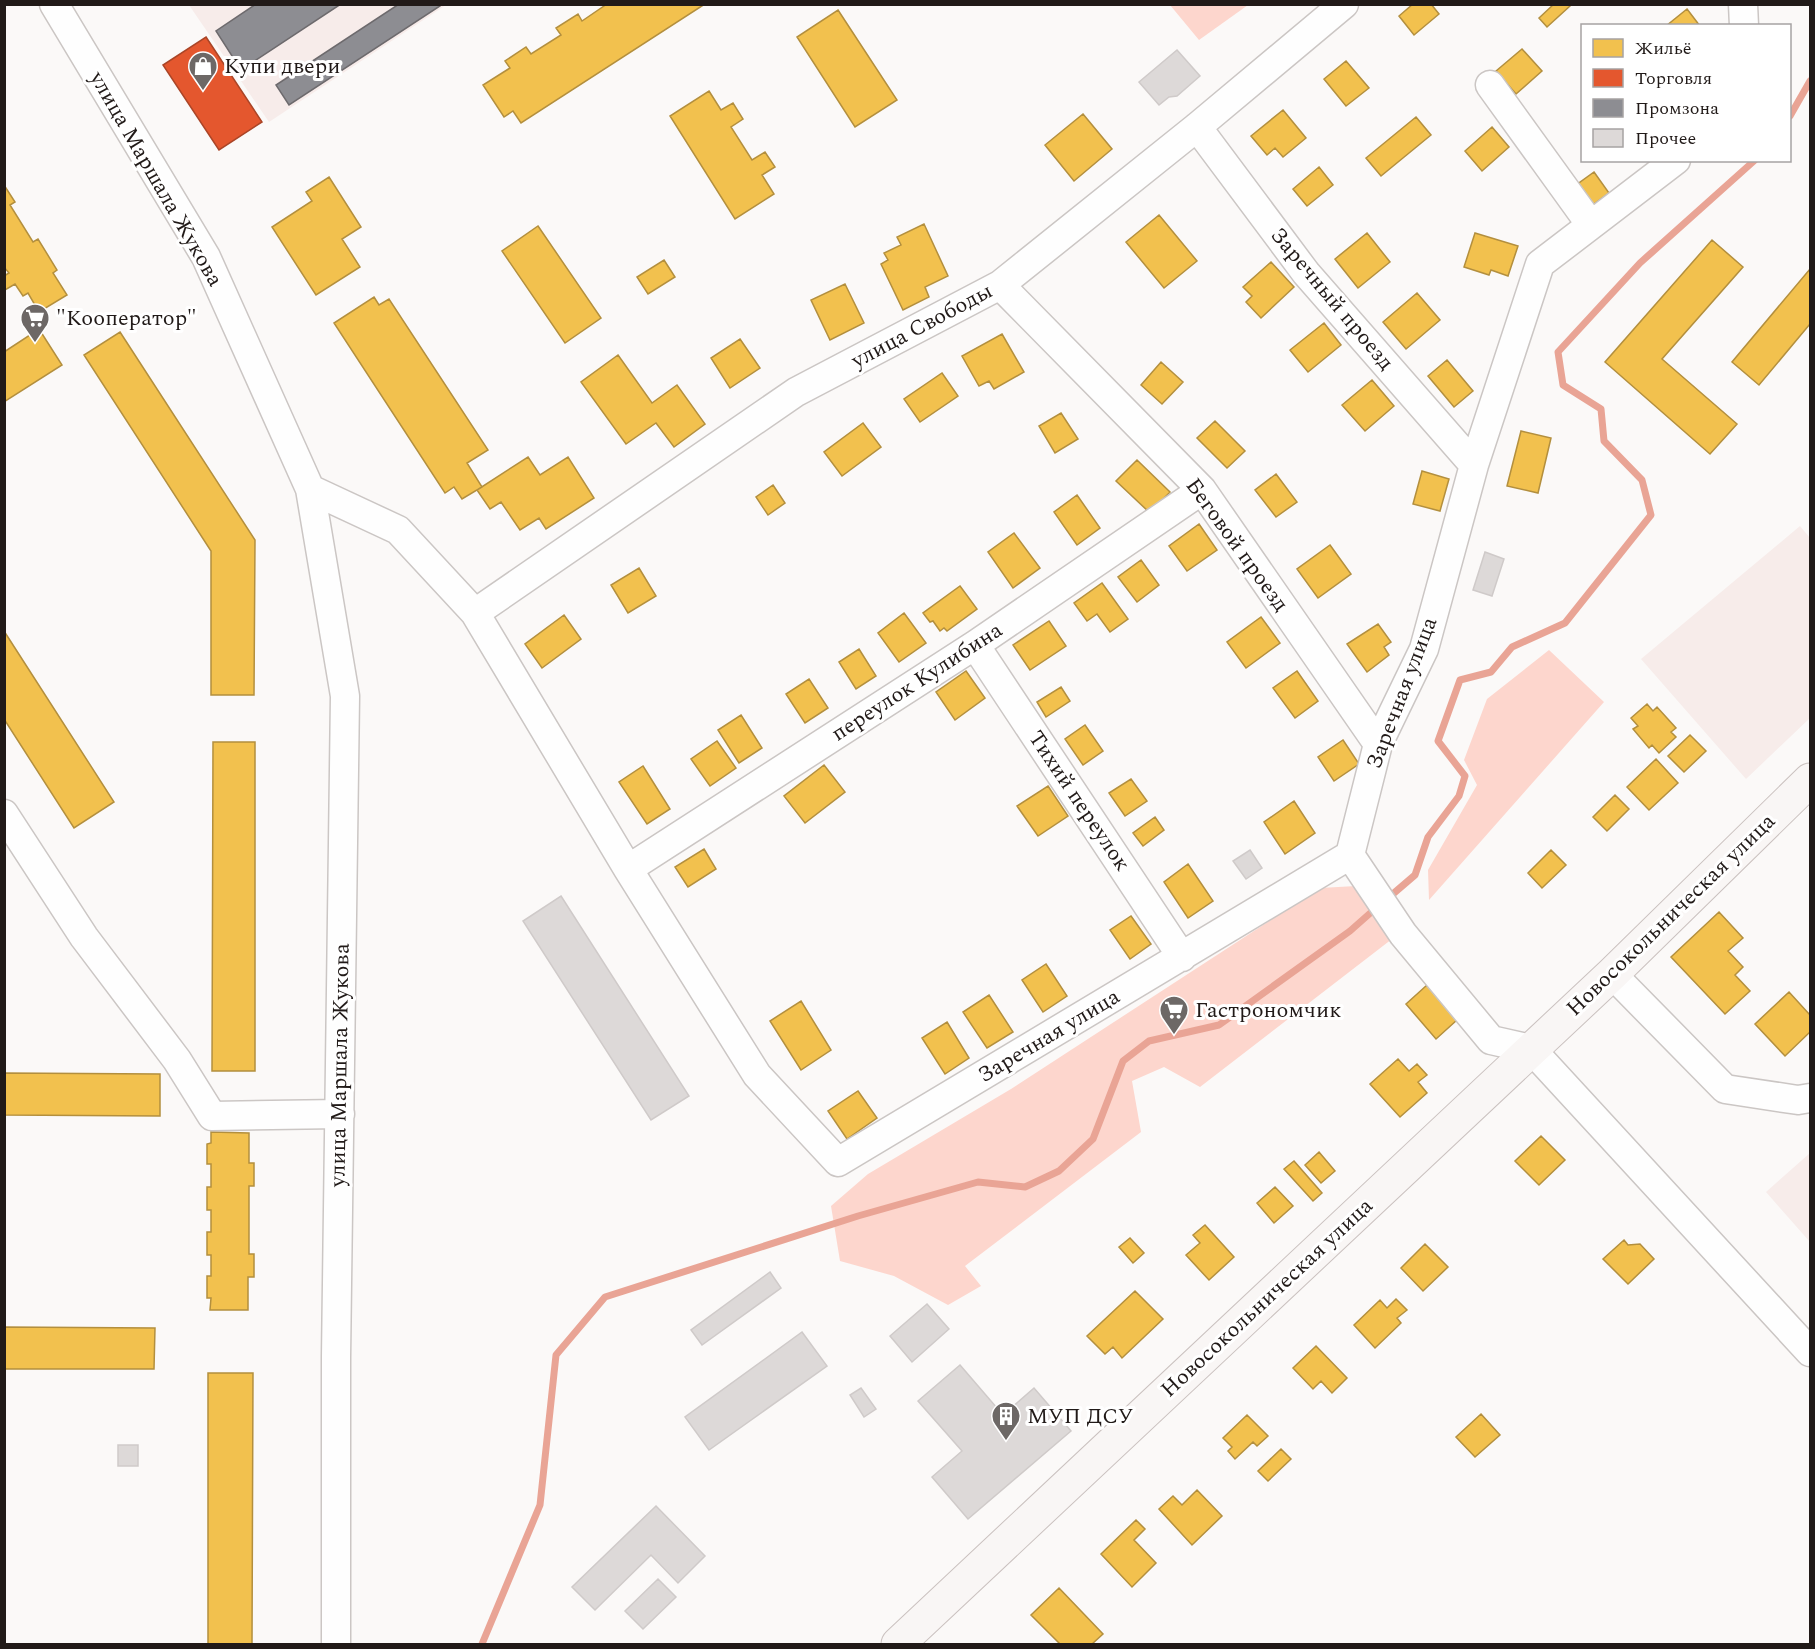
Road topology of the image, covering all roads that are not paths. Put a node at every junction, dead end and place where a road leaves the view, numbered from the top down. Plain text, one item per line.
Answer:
1 (54, 4) edge
2 (1344, 4) edge
3 (1743, 4) edge
4 (1744, 24) edge
5 (1490, 85) dead end
6 (1197, 127) junction
7 (1673, 162) edge
8 (1591, 225) junction
9 (1000, 285) junction
10 (1474, 465) junction
11 (310, 489) junction
12 (1202, 490) junction
13 (475, 613) junction
14 (975, 645) junction
15 (1378, 744) junction
16 (1810, 780) edge
17 (4, 814) edge
18 (1350, 855) junction
19 (628, 868) junction
20 (1182, 957) junction
21 (1612, 974) junction
22 (1531, 1049) junction
23 (1810, 1098) edge
24 (339, 1114) junction
25 (1810, 1352) edge
26 (336, 1644) edge
27 (898, 1644) edge

1 - 11 street, улица Маршала Жукова
2 - 6 street, улица Свободы
3 - 4 street
5 - 8 street
6 - 9 street, улица Свободы
6 - 10 street, Заречный проезд
7 - 8 street, Заречная улица
8 - 10 street, Заречная улица
9 - 12 street, Беговой проезд
9 - 13 street, улица Свободы
10 - 15 street, Заречная улица
11 - 13 street
11 - 24 street, улица Маршала Жукова
12 - 14 street, переулок Кулибина
12 - 15 street, Беговой проезд
13 - 19 street
14 - 19 street, переулок Кулибина
14 - 20 street, Тихий переулок
15 - 18 street, Заречная улица
16 - 21 main road, Новосокольническая улица
17 - 24 street
18 - 20 street, Заречная улица
18 - 22 street
19 - 20 street, Заречная улица
21 - 22 main road, Новосокольническая улица
21 - 23 street
22 - 25 street
22 - 27 main road, Новосокольническая улица
24 - 26 street, улица Маршала Жукова

